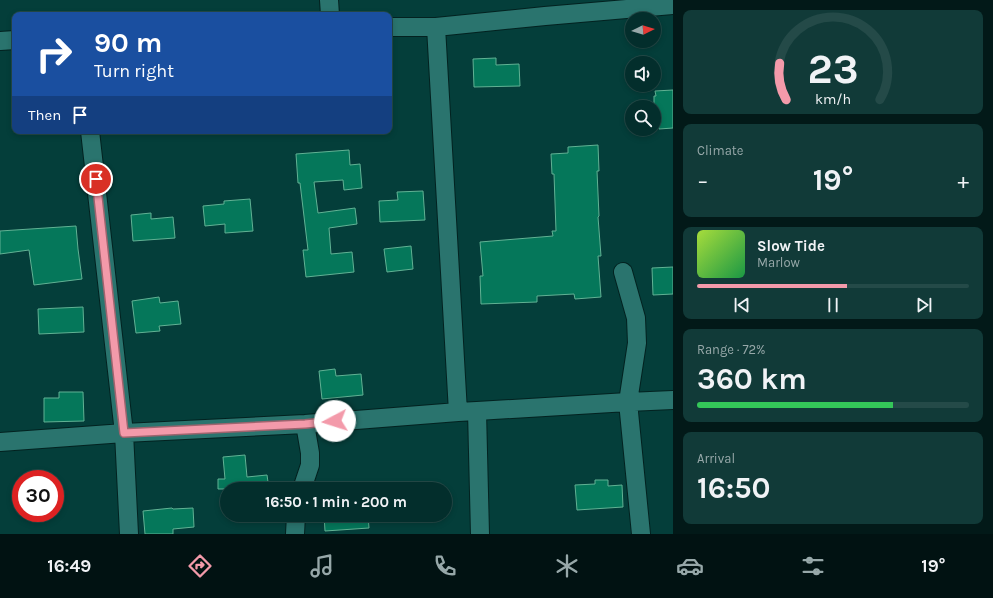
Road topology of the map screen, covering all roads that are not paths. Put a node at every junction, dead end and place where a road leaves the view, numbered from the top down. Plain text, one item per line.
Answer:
1 (329, 0) edge
2 (673, 5) edge
3 (330, 12) edge
4 (436, 27) junction
5 (392, 28) edge
6 (12, 40) edge
7 (0, 41) edge
8 (90, 134) edge
9 (623, 272) dead end
10 (673, 400) edge
11 (628, 402) junction
12 (477, 411) junction
13 (458, 412) junction
14 (305, 424) junction
15 (124, 433) junction
16 (0, 442) edge
17 (304, 482) edge
18 (296, 522) edge
19 (129, 534) edge
20 (295, 534) edge
21 (480, 534) edge
22 (640, 534) edge

1 - 3 street
2 - 4 street
4 - 5 street
4 - 13 street
6 - 7 street
8 - 15 street
9 - 11 street
10 - 11 street
11 - 12 street
11 - 22 street
12 - 13 street
12 - 21 street
13 - 14 street
14 - 15 street
14 - 17 street
15 - 16 street
15 - 19 street
18 - 20 street

